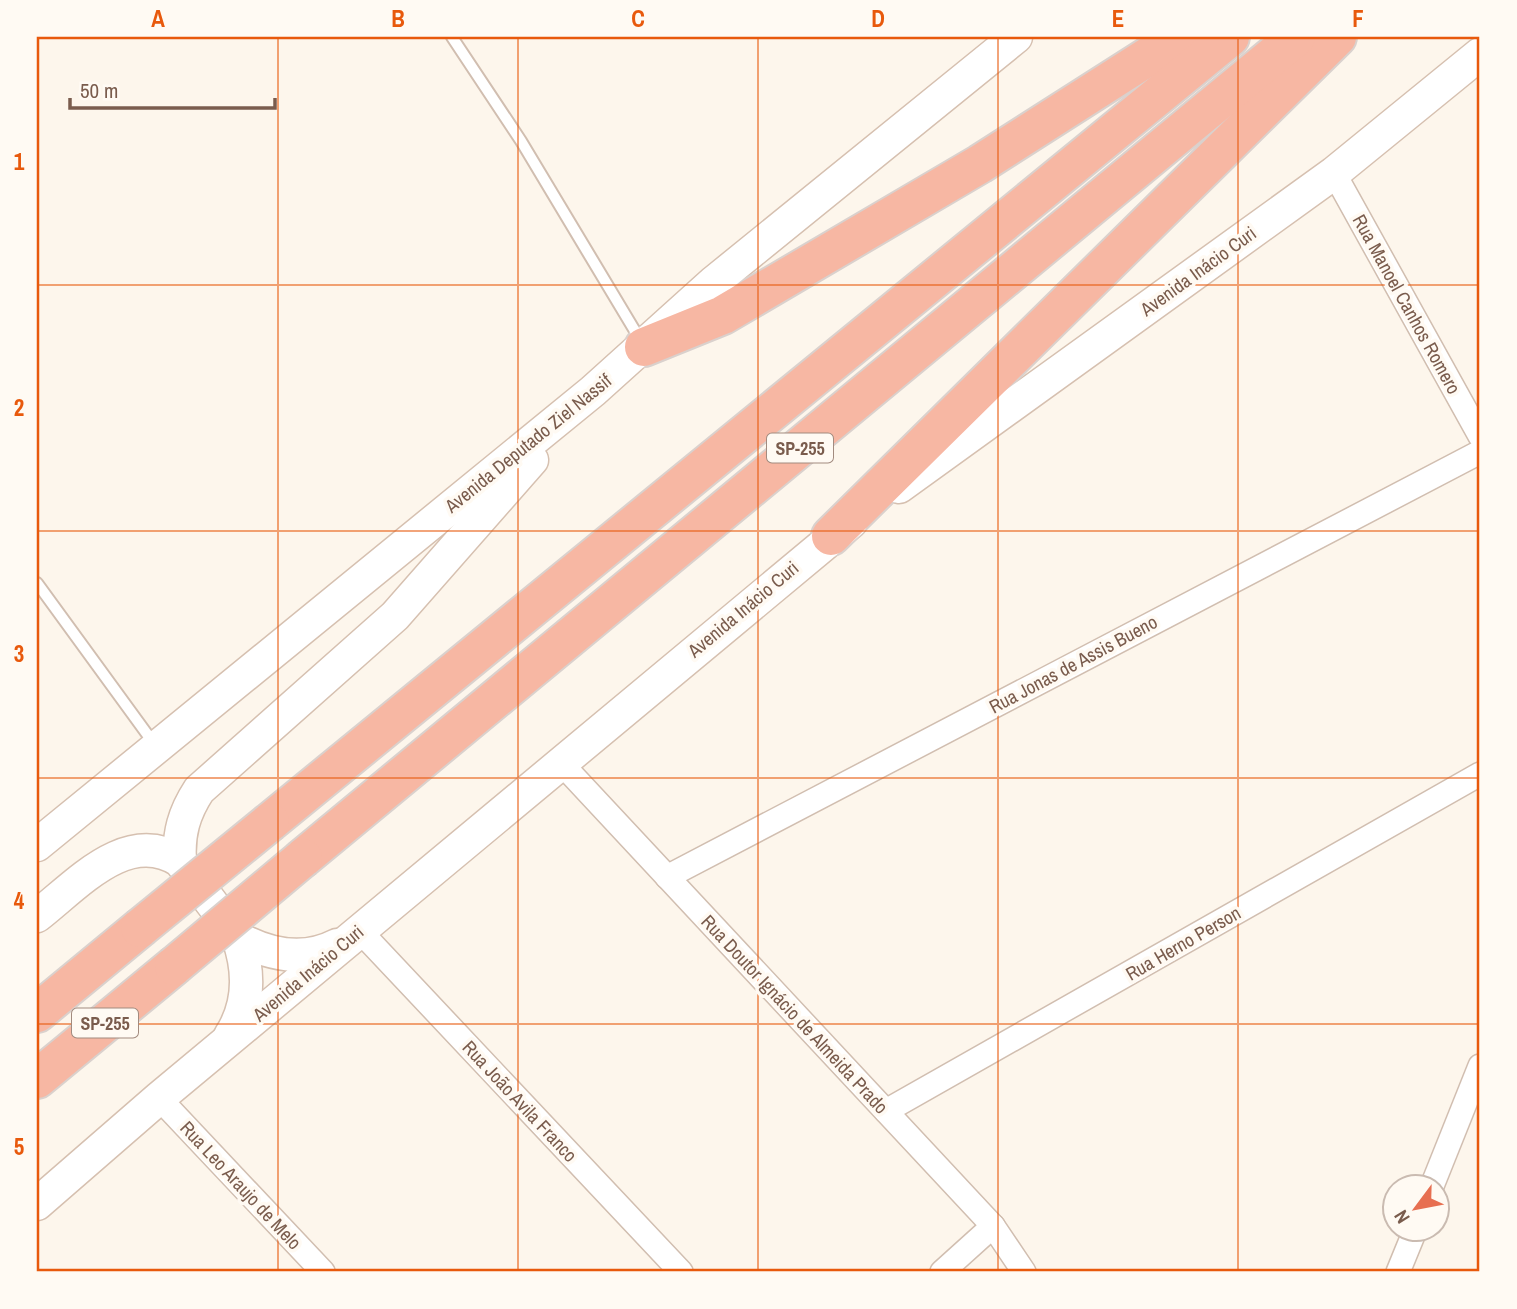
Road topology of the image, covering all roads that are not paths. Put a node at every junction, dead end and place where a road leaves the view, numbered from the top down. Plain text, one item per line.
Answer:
1 (452, 37) edge
2 (1016, 37) edge
3 (1180, 37) edge
4 (1230, 37) edge
5 (1296, 37) edge
6 (1337, 37) edge
7 (1480, 54) edge
8 (1334, 173) junction
9 (644, 347) junction
10 (593, 391) junction
11 (1480, 436) edge
12 (1480, 452) edge
13 (831, 536) junction
14 (37, 583) edge
15 (157, 748) junction
16 (560, 762) junction
17 (1480, 774) edge
18 (37, 845) edge
19 (180, 861) junction
20 (667, 877) junction
21 (37, 916) edge
22 (352, 936) junction
23 (238, 938) junction
24 (37, 1013) edge
25 (228, 1040) junction
26 (1480, 1066) edge
27 (37, 1079) edge
28 (159, 1098) junction
29 (886, 1111) junction
30 (1438, 1172) edge
31 (37, 1205) edge
32 (993, 1226) junction
33 (1410, 1242) edge
34 (323, 1272) edge
35 (681, 1272) edge
36 (942, 1272) edge
37 (1024, 1272) edge
38 (1398, 1272) edge

1 - 9 lane
2 - 9 main road, Avenida Deputado Ziel Nassif
3 - 9 highway
4 - 24 highway, SP-255, bridge
5 - 27 highway, SP-255, bridge
6 - 13 highway
7 - 8 main road, Avenida Inácio Curi
8 - 11 street, Rua Manoel Canhos Romero
8 - 13 main road, Avenida Inácio Curi
9 - 10 main road, Avenida Deputado Ziel Nassif
10 - 15 main road, Avenida Deputado Ziel Nassif
10 - 19 main road
12 - 20 street, Rua Jonas de Assis Bueno
13 - 16 main road, Avenida Inácio Curi
14 - 15 lane
15 - 18 main road, Avenida Deputado Ziel Nassif
16 - 20 street, Rua Doutor Ignácio de Almeida Prado
16 - 22 main road, Avenida Inácio Curi
17 - 29 street, Rua Herno Person
19 - 21 main road
19 - 23 main road
20 - 29 street, Rua Doutor Ignácio de Almeida Prado
22 - 23 main road
22 - 25 main road, Avenida Inácio Curi
22 - 35 street, Rua João Avila Franco
23 - 25 main road
25 - 28 main road, Avenida Inácio Curi
26 - 30 street
28 - 31 main road, Avenida Inácio Curi
28 - 34 street, Rua Leo Araujo de Melo
29 - 32 street, Rua Doutor Ignácio de Almeida Prado
32 - 36 street
32 - 37 street, Rua Doutor Ignácio de Almeida Prado
33 - 38 street

